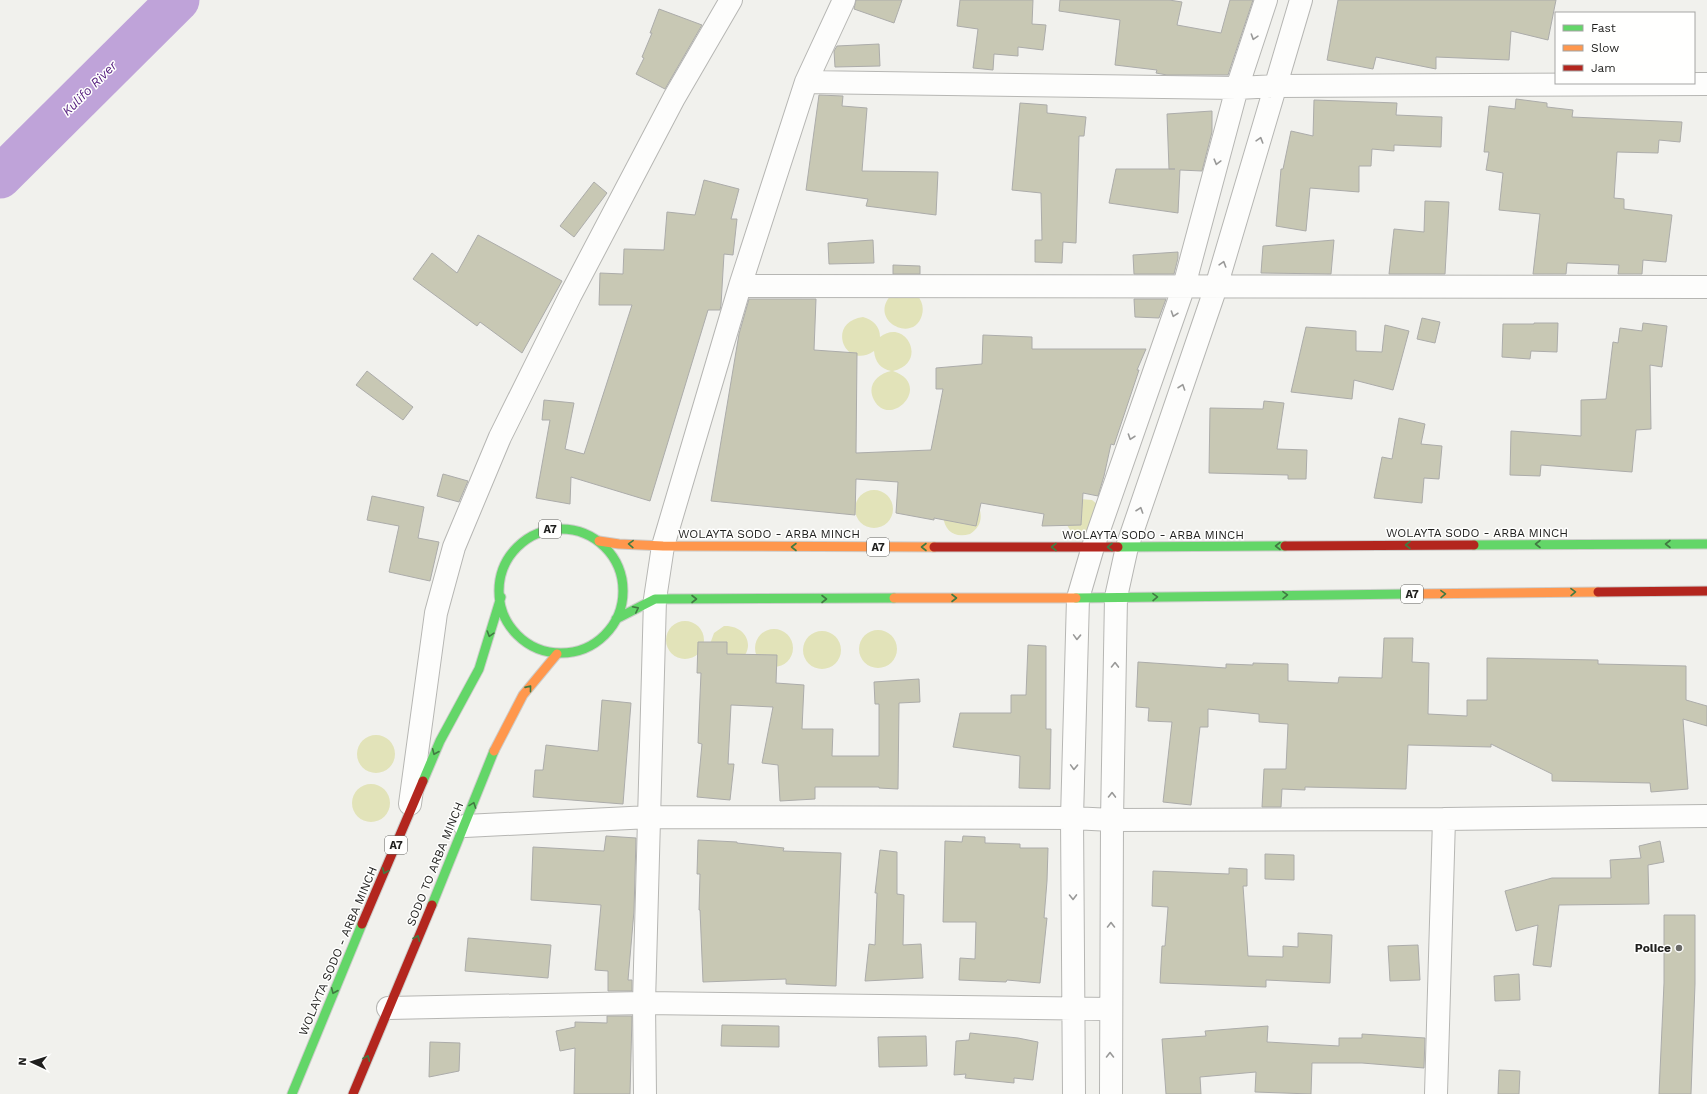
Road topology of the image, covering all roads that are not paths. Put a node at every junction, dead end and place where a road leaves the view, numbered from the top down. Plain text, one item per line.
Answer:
1 (731, 0) edge
2 (844, 0) edge
3 (1266, 0) edge
4 (1301, 0) edge
5 (806, 82) junction
6 (1707, 84) edge
7 (1276, 86) junction
8 (1237, 88) junction
9 (740, 286) junction
10 (1184, 286) junction
11 (1216, 286) junction
12 (1707, 287) edge
13 (599, 541) junction
14 (1707, 544) edge
15 (663, 546) junction
16 (1093, 547) junction
17 (1128, 547) junction
18 (1707, 591) edge
19 (501, 597) junction
20 (1116, 597) junction
21 (1078, 598) junction
22 (655, 599) junction
23 (616, 619) junction
24 (557, 654) junction
25 (408, 816) junction
26 (1707, 816) edge
27 (650, 817) junction
28 (1072, 818) junction
29 (1444, 819) junction
30 (1112, 820) junction
31 (465, 826) junction
32 (644, 1003) junction
33 (388, 1008) junction
34 (1074, 1008) junction
35 (1110, 1009) junction
36 (292, 1094) edge
37 (353, 1094) edge
38 (645, 1094) edge
39 (1074, 1094) edge
40 (1110, 1094) edge
41 (1436, 1094) edge

1 - 25 street
2 - 5 street
3 -> 8 street
4 - 7 street
5 - 8 street
5 - 9 street
6 - 7 street
7 - 8 street
11 -> 7 street
8 -> 10 street
9 - 10 street
9 - 15 street
10 - 11 street
10 -> 16 street
11 - 12 street
17 -> 11 street
15 -> 13 highway, WOLAYTA SODO - ARBA MINCH / A7
13 - 19 highway, WOLAYTA SODO - ARBA MINCH / A7
13 - 23 highway, WOLAYTA SODO - ARBA MINCH / A7
14 -> 17 highway, WOLAYTA SODO - ARBA MINCH / A7
16 -> 15 highway, WOLAYTA SODO - ARBA MINCH / A7
15 - 22 street
17 -> 16 highway, WOLAYTA SODO - ARBA MINCH / A7
16 - 21 street
17 - 20 street
20 -> 18 highway, A7
19 - 24 highway, WOLAYTA SODO - ARBA MINCH / A7
19 -> 25 highway, WOLAYTA SODO - ARBA MINCH / A7
20 - 21 highway, A7
30 -> 20 street
22 -> 21 highway, A7
21 -> 28 street
23 -> 22 highway, A7
22 - 27 street
23 - 24 highway, WOLAYTA SODO - ARBA MINCH / A7
31 -> 24 highway, SODO TO ARBA MINCH
25 -> 36 highway, WOLAYTA SODO - ARBA MINCH / A7
26 - 29 street
27 - 28 street
27 - 31 street
27 - 32 street
28 - 30 street
28 -> 34 street
29 - 30 street
29 - 41 street
35 -> 30 street
33 -> 31 highway, SODO TO ARBA MINCH
32 - 33 street
32 - 34 street
32 - 38 street
37 -> 33 highway, SODO TO ARBA MINCH
34 - 35 street
34 - 39 street
40 -> 35 street

